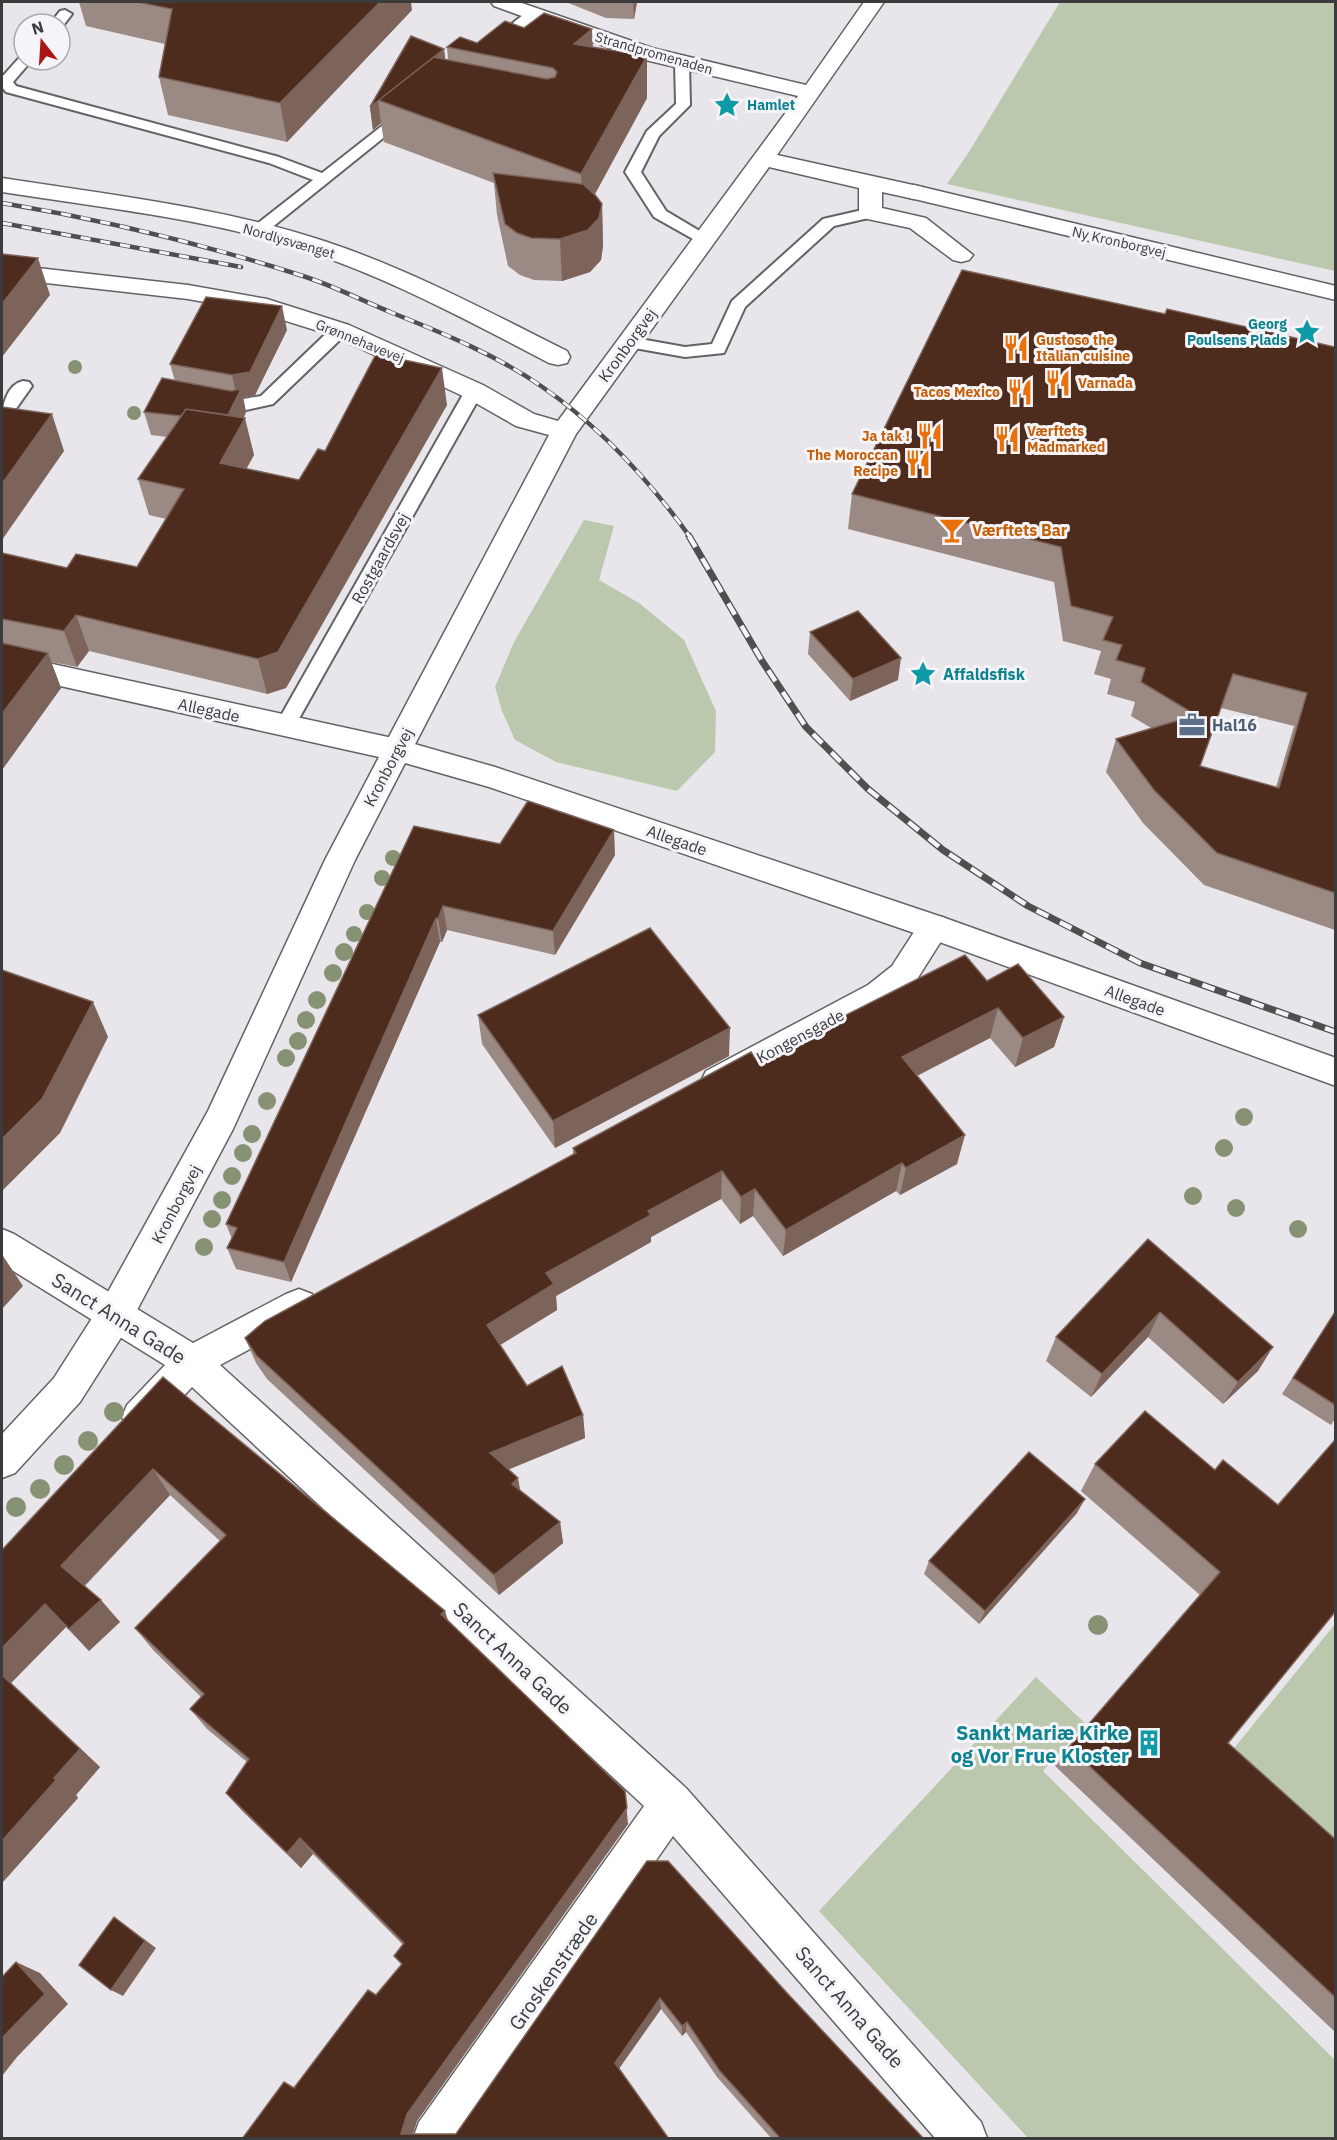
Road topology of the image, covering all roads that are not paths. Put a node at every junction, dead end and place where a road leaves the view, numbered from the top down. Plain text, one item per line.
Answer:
1 (501, 2) edge
2 (874, 2) edge
3 (533, 14) junction
4 (488, 50) edge
5 (682, 62) junction
6 (14, 72) edge
7 (811, 93) junction
8 (416, 106) edge
9 (756, 165) junction
10 (324, 179) junction
11 (2, 185) edge
12 (870, 198) junction
13 (259, 230) junction
14 (702, 239) junction
15 (961, 255) dead end
16 (2, 271) edge
17 (1335, 293) edge
18 (340, 330) junction
19 (629, 342) junction
20 (558, 357) dead end
21 (23, 386) dead end
22 (474, 391) junction
23 (194, 398) edge
24 (2, 416) edge
25 (564, 431) junction
26 (2, 663) edge
27 (285, 726) junction
28 (397, 750) junction
29 (934, 927) junction
30 (1335, 1072) edge
31 (690, 1096) edge
32 (2, 1245) edge
33 (324, 1291) edge
34 (116, 1313) junction
35 (191, 1362) junction
36 (118, 1441) edge
37 (2, 1460) edge
38 (671, 1803) junction
39 (435, 2139) edge
40 (965, 2139) edge

1 - 3 street, Strandpromenaden
2 - 7 street, Kronborgvej
3 - 4 lane
3 - 5 street, Strandpromenaden
5 - 7 street, Strandpromenaden
5 - 14 lane
6 - 10 lane
7 - 9 street, Kronborgvej
8 - 10 lane
9 - 12 street, Ny Kronborgvej
9 - 14 street, Kronborgvej
10 - 13 lane
11 - 13 street, Nordlysvænget
12 - 15 street, Ny Kronborgvej
12 - 17 street, Ny Kronborgvej
12 - 19 lane
13 - 20 street, Nordlysvænget
14 - 19 street, Kronborgvej
16 - 18 street, Grønnehavevej
18 - 22 street, Grønnehavevej
18 - 23 lane
19 - 25 street, Kronborgvej
21 - 24 lane
22 - 25 street, Grønnehavevej
22 - 27 lane, Rostgaardsvej
25 - 28 street, Kronborgvej
26 - 27 street, Allegade
27 - 28 street, Allegade
28 - 29 street, Allegade
28 - 34 street, Kronborgvej
29 - 30 street, Allegade
29 - 31 street, Kongensgade
32 - 34 street, Sanct Anna Gade
33 - 35 street
34 - 35 street, Sanct Anna Gade
34 - 37 street, Kronborgvej
35 - 36 street
35 - 38 street, Sanct Anna Gade
38 - 39 street, Groskenstræde
38 - 40 street, Sanct Anna Gade

